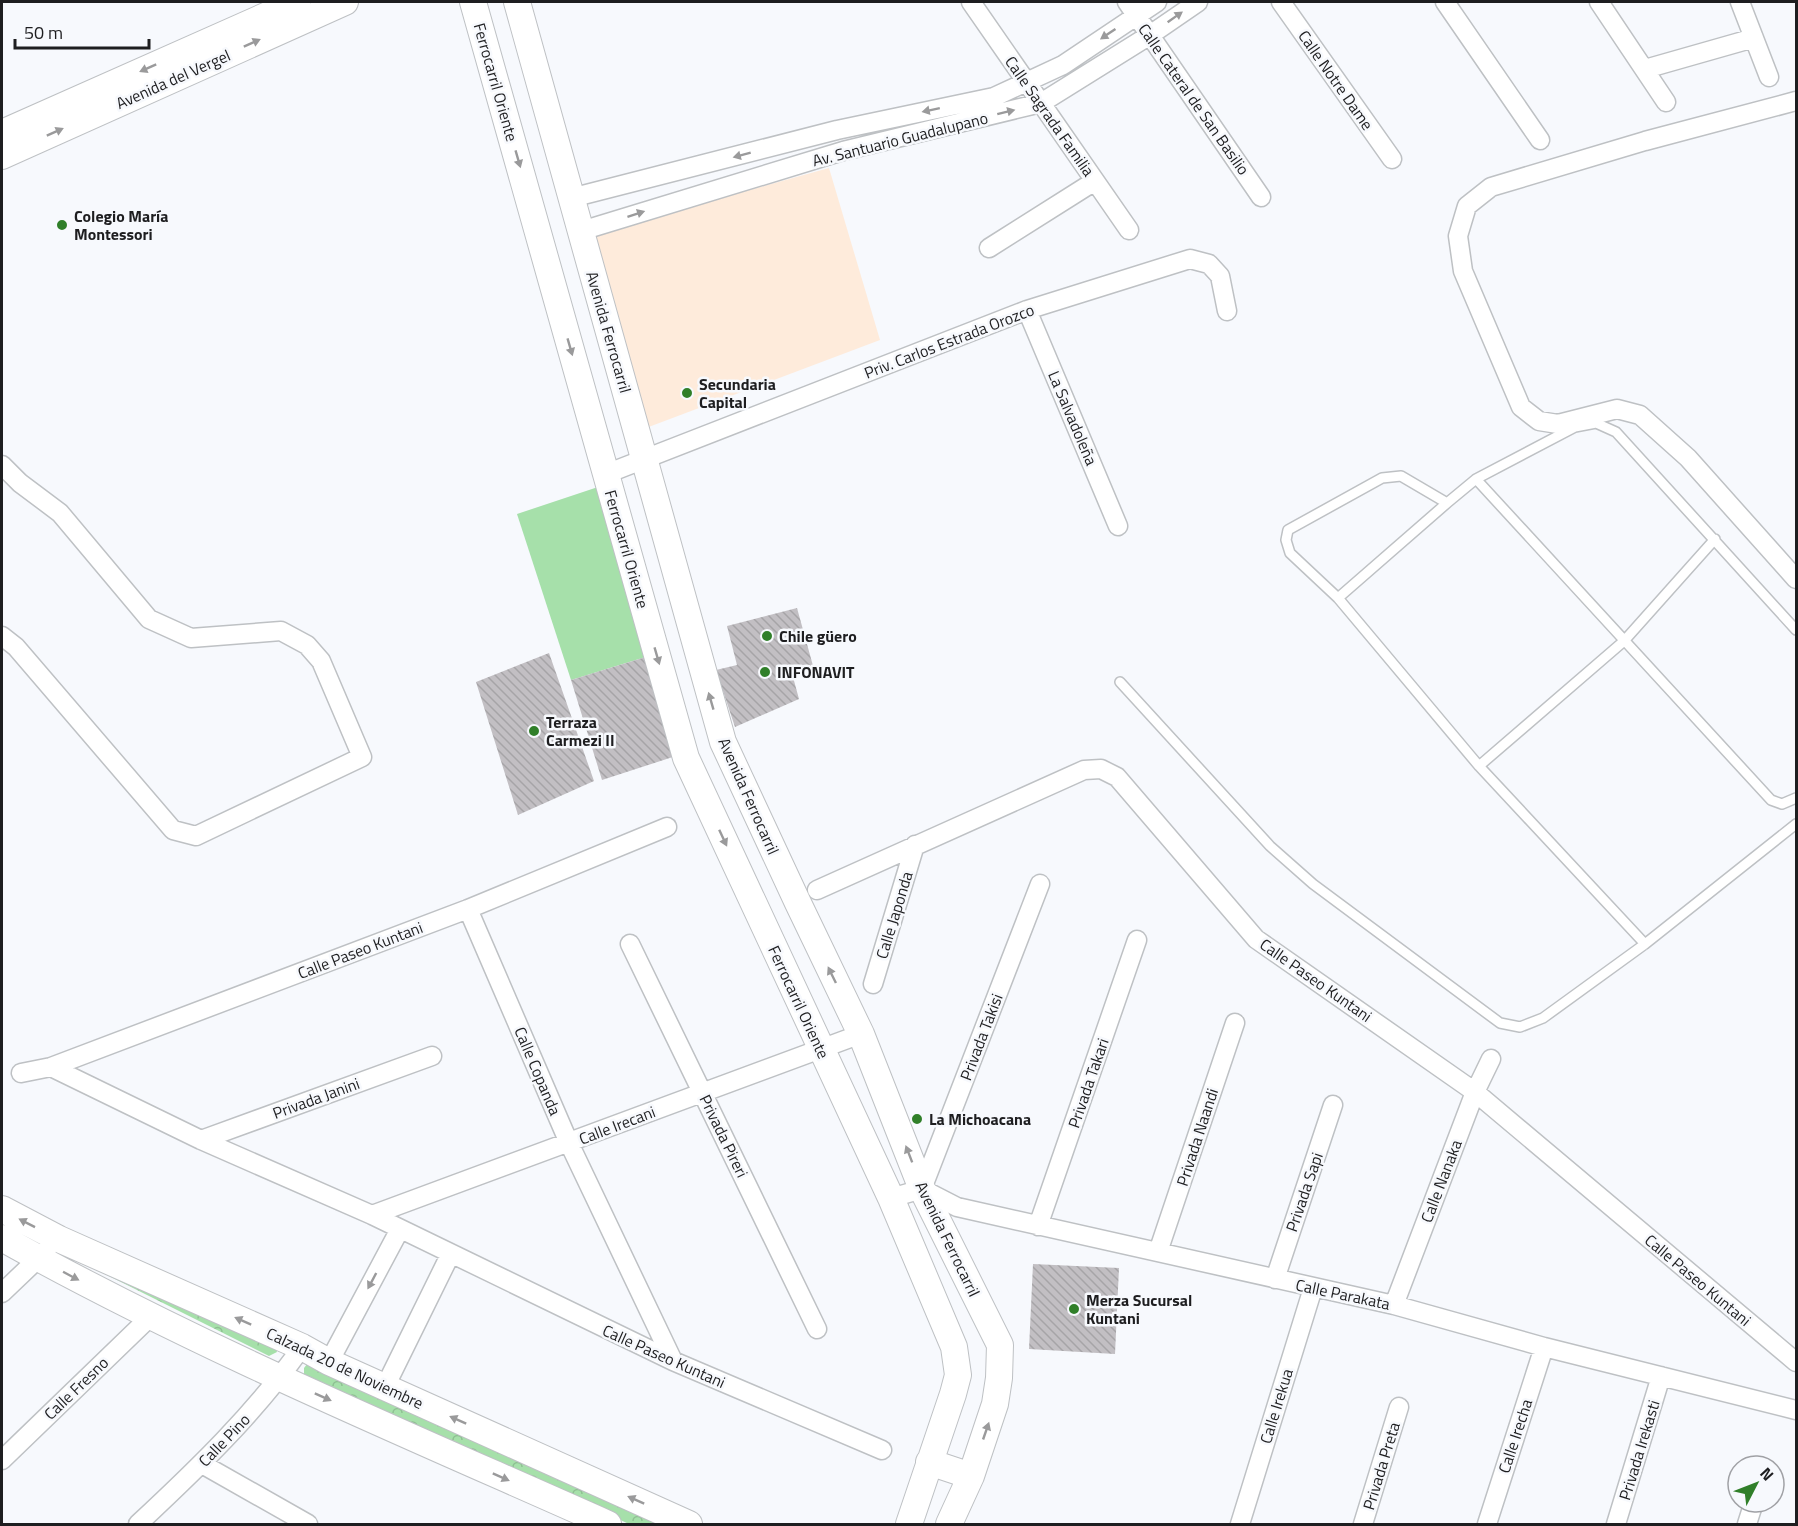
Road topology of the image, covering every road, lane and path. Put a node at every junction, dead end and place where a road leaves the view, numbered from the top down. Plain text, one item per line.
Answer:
1 (297, 2) edge
2 (345, 2) edge
3 (473, 2) edge
4 (517, 2) edge
5 (970, 2) edge
6 (1157, 2) edge
7 (1198, 2) edge
8 (1281, 2) edge
9 (1445, 2) edge
10 (1599, 2) edge
11 (1740, 2) edge
12 (1132, 8) edge
13 (1150, 35) junction
14 (1754, 38) junction
15 (1645, 69) junction
16 (1770, 77) dead end
17 (1026, 82) junction
18 (1797, 101) edge
19 (1666, 102) dead end
20 (1041, 103) junction
21 (837, 130) junction
22 (2, 133) edge
23 (1540, 140) dead end
24 (843, 151) junction
25 (2, 156) edge
26 (1392, 159) dead end
27 (674, 173) junction
28 (1095, 181) junction
29 (1262, 197) dead end
30 (571, 198) junction
31 (681, 199) junction
32 (1129, 230) dead end
33 (581, 231) junction
34 (989, 248) dead end
35 (1027, 310) junction
36 (1227, 311) dead end
37 (645, 460) junction
38 (2, 465) edge
39 (606, 474) junction
40 (1476, 479) junction
41 (1447, 503) junction
42 (1118, 526) dead end
43 (1715, 539) junction
44 (1797, 579) edge
45 (1338, 598) junction
46 (686, 609) junction
47 (646, 617) junction
48 (1797, 630) edge
49 (2, 636) edge
50 (1624, 641) junction
51 (1120, 682) dead end
52 (1479, 766) junction
53 (1797, 798) edge
54 (749, 800) junction
55 (711, 812) junction
56 (1797, 824) edge
57 (667, 827) dead end
58 (915, 845) junction
59 (1040, 884) dead end
60 (817, 890) dead end
61 (468, 909) junction
62 (1137, 940) dead end
63 (630, 944) dead end
64 (1645, 944) junction
65 (873, 984) dead end
66 (1235, 1023) dead end
67 (861, 1034) junction
68 (820, 1048) junction
69 (432, 1056) dead end
70 (1491, 1059) dead end
71 (51, 1067) junction
72 (21, 1073) dead end
73 (1474, 1092) junction
74 (703, 1093) junction
75 (1334, 1105) dead end
76 (201, 1140) junction
77 (569, 1143) junction
78 (922, 1189) junction
79 (891, 1198) junction
80 (2, 1209) edge
81 (372, 1215) junction
82 (1038, 1226) junction
83 (399, 1229) junction
84 (2, 1238) edge
85 (59, 1239) junction
86 (1158, 1252) junction
87 (450, 1255) junction
88 (38, 1259) junction
89 (1275, 1280) junction
90 (1312, 1288) junction
91 (2, 1293) edge
92 (1394, 1305) junction
93 (150, 1317) junction
94 (817, 1329) dead end
95 (302, 1347) junction
96 (1544, 1347) junction
97 (673, 1361) junction
98 (329, 1362) junction
99 (1797, 1362) edge
100 (1661, 1376) junction
101 (280, 1378) junction
102 (385, 1387) junction
103 (1399, 1407) dead end
104 (1797, 1410) edge
105 (882, 1450) dead end
106 (2, 1460) edge
107 (929, 1462) junction
108 (202, 1464) junction
109 (971, 1476) junction
110 (138, 1524) edge
111 (308, 1524) edge
112 (608, 1524) edge
113 (689, 1524) edge
114 (909, 1524) edge
115 (949, 1524) edge
116 (1240, 1524) edge
117 (1363, 1524) edge
118 (1486, 1524) edge
119 (1616, 1524) edge

1 -> 22 main road, Avenida del Vergel
25 -> 2 main road, Avenida del Vergel
3 -> 39 main road, Ferrocarril Oriente
4 - 30 main road, Avenida Ferrocarril
5 - 17 street, Calle Sagrada Familia
6 - 12 street, Av. Santuario Guadalupano
13 -> 7 street, Av. Santuario Guadalupano
8 - 26 street, Calle Notre Dame
9 - 23 street
10 - 15 street
11 - 14 street
12 - 13 street, Calle Cateral de San Basilio
12 -> 17 street, Av. Santuario Guadalupano
13 - 20 street, Av. Santuario Guadalupano
13 - 29 street, Calle Cateral de San Basilio
14 - 15 street
14 - 16 street
15 - 19 street
17 - 20 street, Calle Sagrada Familia
17 -> 21 street, Av. Santuario Guadalupano
18 - 44 street
24 -> 20 street, Av. Santuario Guadalupano
20 - 28 street, Calle Sagrada Familia
21 - 24 street
21 -> 27 street, Av. Santuario Guadalupano
24 - 31 street, Av. Santuario Guadalupano
27 - 30 street, Av. Santuario Guadalupano
27 - 31 street
28 - 32 street, Calle Sagrada Familia
28 - 34 street
30 - 33 main road, Avenida Ferrocarril
33 -> 31 street, Av. Santuario Guadalupano
33 - 37 main road, Avenida Ferrocarril
35 - 36 street, Priv. Carlos Estrada Orozco
35 - 37 street, Priv. Carlos Estrada Orozco
35 - 42 street, La Salvadoleña
37 - 39 street, Ferrocarril Oriente
37 - 46 main road, Avenida Ferrocarril
38 - 49 street
39 - 47 main road, Ferrocarril Oriente
40 - 41 lane
40 - 43 lane
40 - 50 lane
41 - 45 lane
41 - 45 lane
43 - 48 lane
43 - 50 lane
45 - 52 lane
46 - 47 main road
54 -> 46 main road, Avenida Ferrocarril
47 -> 55 main road, Ferrocarril Oriente
50 - 52 lane
50 - 53 lane
51 - 64 lane
52 - 64 lane
54 - 55 main road
67 -> 54 main road, Avenida Ferrocarril
55 -> 68 main road, Ferrocarril Oriente
56 - 64 lane
57 - 61 street, Calle Paseo Kuntani
58 - 60 street, Calle Paseo Kuntani
58 - 65 street, Calle Japonda
58 - 73 street, Calle Paseo Kuntani
59 - 78 street, Privada Takisi
61 - 71 street, Calle Paseo Kuntani
61 - 77 street, Calle Copanda
62 - 82 street, Privada Takari
63 - 74 street, Privada Pireri
66 - 86 street, Privada Naandi
67 - 68 street, Calle Irecani
78 -> 67 main road, Avenida Ferrocarril
68 - 74 street, Calle Irecani
68 - 79 main road, Ferrocarril Oriente
69 - 76 street, Privada Janini
70 - 73 street, Calle Nanaka
71 - 72 street, Calle Paseo Kuntani
71 - 76 street, Calle Paseo Kuntani
73 - 92 street, Calle Nanaka
73 - 99 street, Calle Paseo Kuntani
74 - 77 street, Calle Irecani
74 - 94 street, Privada Pireri
75 - 89 street, Privada Sapi
76 - 81 street, Calle Paseo Kuntani
77 - 81 street, Calle Irecani
77 - 97 street, Calle Copanda
78 - 79 street
78 - 82 street, Calle Parakata
109 -> 78 main road, Avenida Ferrocarril
79 - 107 main road, Ferrocarril Oriente
85 -> 80 main road, Calzada 20 de Noviembre
81 - 83 street, Calle Paseo Kuntani
82 - 86 street, Calle Parakata
83 - 87 street, Calle Paseo Kuntani
83 -> 98 street
84 - 88 main road, Calzada 20 de Noviembre
85 - 88 street
95 -> 85 main road, Calzada 20 de Noviembre
86 - 89 street, Calle Parakata
87 - 97 street, Calle Paseo Kuntani
87 - 102 street
88 - 91 street
88 -> 93 main road, Calzada 20 de Noviembre
89 - 90 street, Calle Parakata
90 - 92 street, Calle Parakata
90 - 116 street, Calle Irekua
92 - 96 street, Calle Parakata
93 - 101 main road, Calzada 20 de Noviembre
93 - 106 street, Calle Fresno
95 - 98 main road, Calzada 20 de Noviembre
95 - 101 street, Calle Pino
96 - 100 street, Calle Parakata
96 - 118 street, Calle Irecha
97 - 105 street, Calle Paseo Kuntani
98 - 102 main road, Calzada 20 de Noviembre
100 - 104 street, Calle Parakata
100 - 119 street, Privada Irekasti
101 - 108 street, Calle Pino
101 -> 112 main road, Calzada 20 de Noviembre
113 -> 102 main road, Calzada 20 de Noviembre
103 - 117 street, Privada Preta
107 - 109 main road
107 - 114 main road, Ferrocarril Oriente
108 - 110 street, Calle Pino
108 - 111 street
109 - 115 main road, Avenida Ferrocarril

